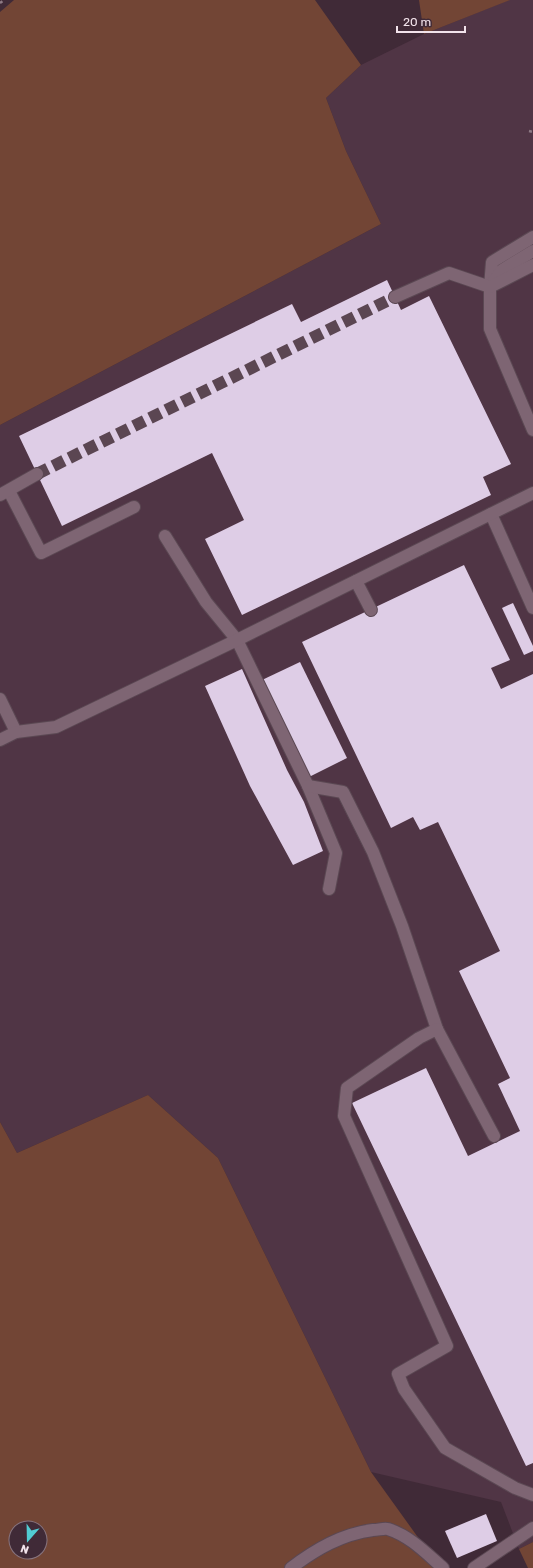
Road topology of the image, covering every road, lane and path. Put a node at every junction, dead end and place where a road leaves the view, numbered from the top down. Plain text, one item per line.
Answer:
1 (4, 0) edge
2 (0, 3) edge
3 (529, 131) dead end
4 (533, 132) edge
5 (533, 236) edge
6 (533, 251) edge
7 (533, 265) edge
8 (490, 287) junction
9 (395, 297) tunnel mouth
10 (533, 430) edge
11 (37, 474) tunnel mouth
12 (4, 493) edge
13 (533, 493) edge
14 (134, 507) dead end
15 (491, 514) junction
16 (165, 536) dead end
17 (356, 581) junction
18 (533, 608) edge
19 (371, 610) dead end
20 (237, 640) junction
21 (0, 699) edge
22 (16, 732) junction
23 (0, 740) edge
24 (308, 786) junction
25 (329, 889) dead end
26 (437, 1029) junction
27 (494, 1136) dead end
28 (533, 1495) edge
29 (533, 1528) edge
30 (291, 1568) edge
31 (443, 1568) edge
32 (474, 1568) edge

1 - 2 path
3 - 4 path
5 - 8 lane
6 - 8 lane
7 - 8 lane
8 - 9 lane
8 - 10 lane
11 - 12 lane
12 - 14 lane
13 - 15 lane
15 - 17 lane
15 - 18 lane
16 - 20 lane
17 - 19 lane
17 - 20 lane
20 - 22 lane
20 - 24 lane
21 - 22 lane
22 - 23 lane
24 - 25 lane
24 - 26 lane
26 - 27 lane
26 - 28 lane
29 - 32 lane
30 - 31 lane

